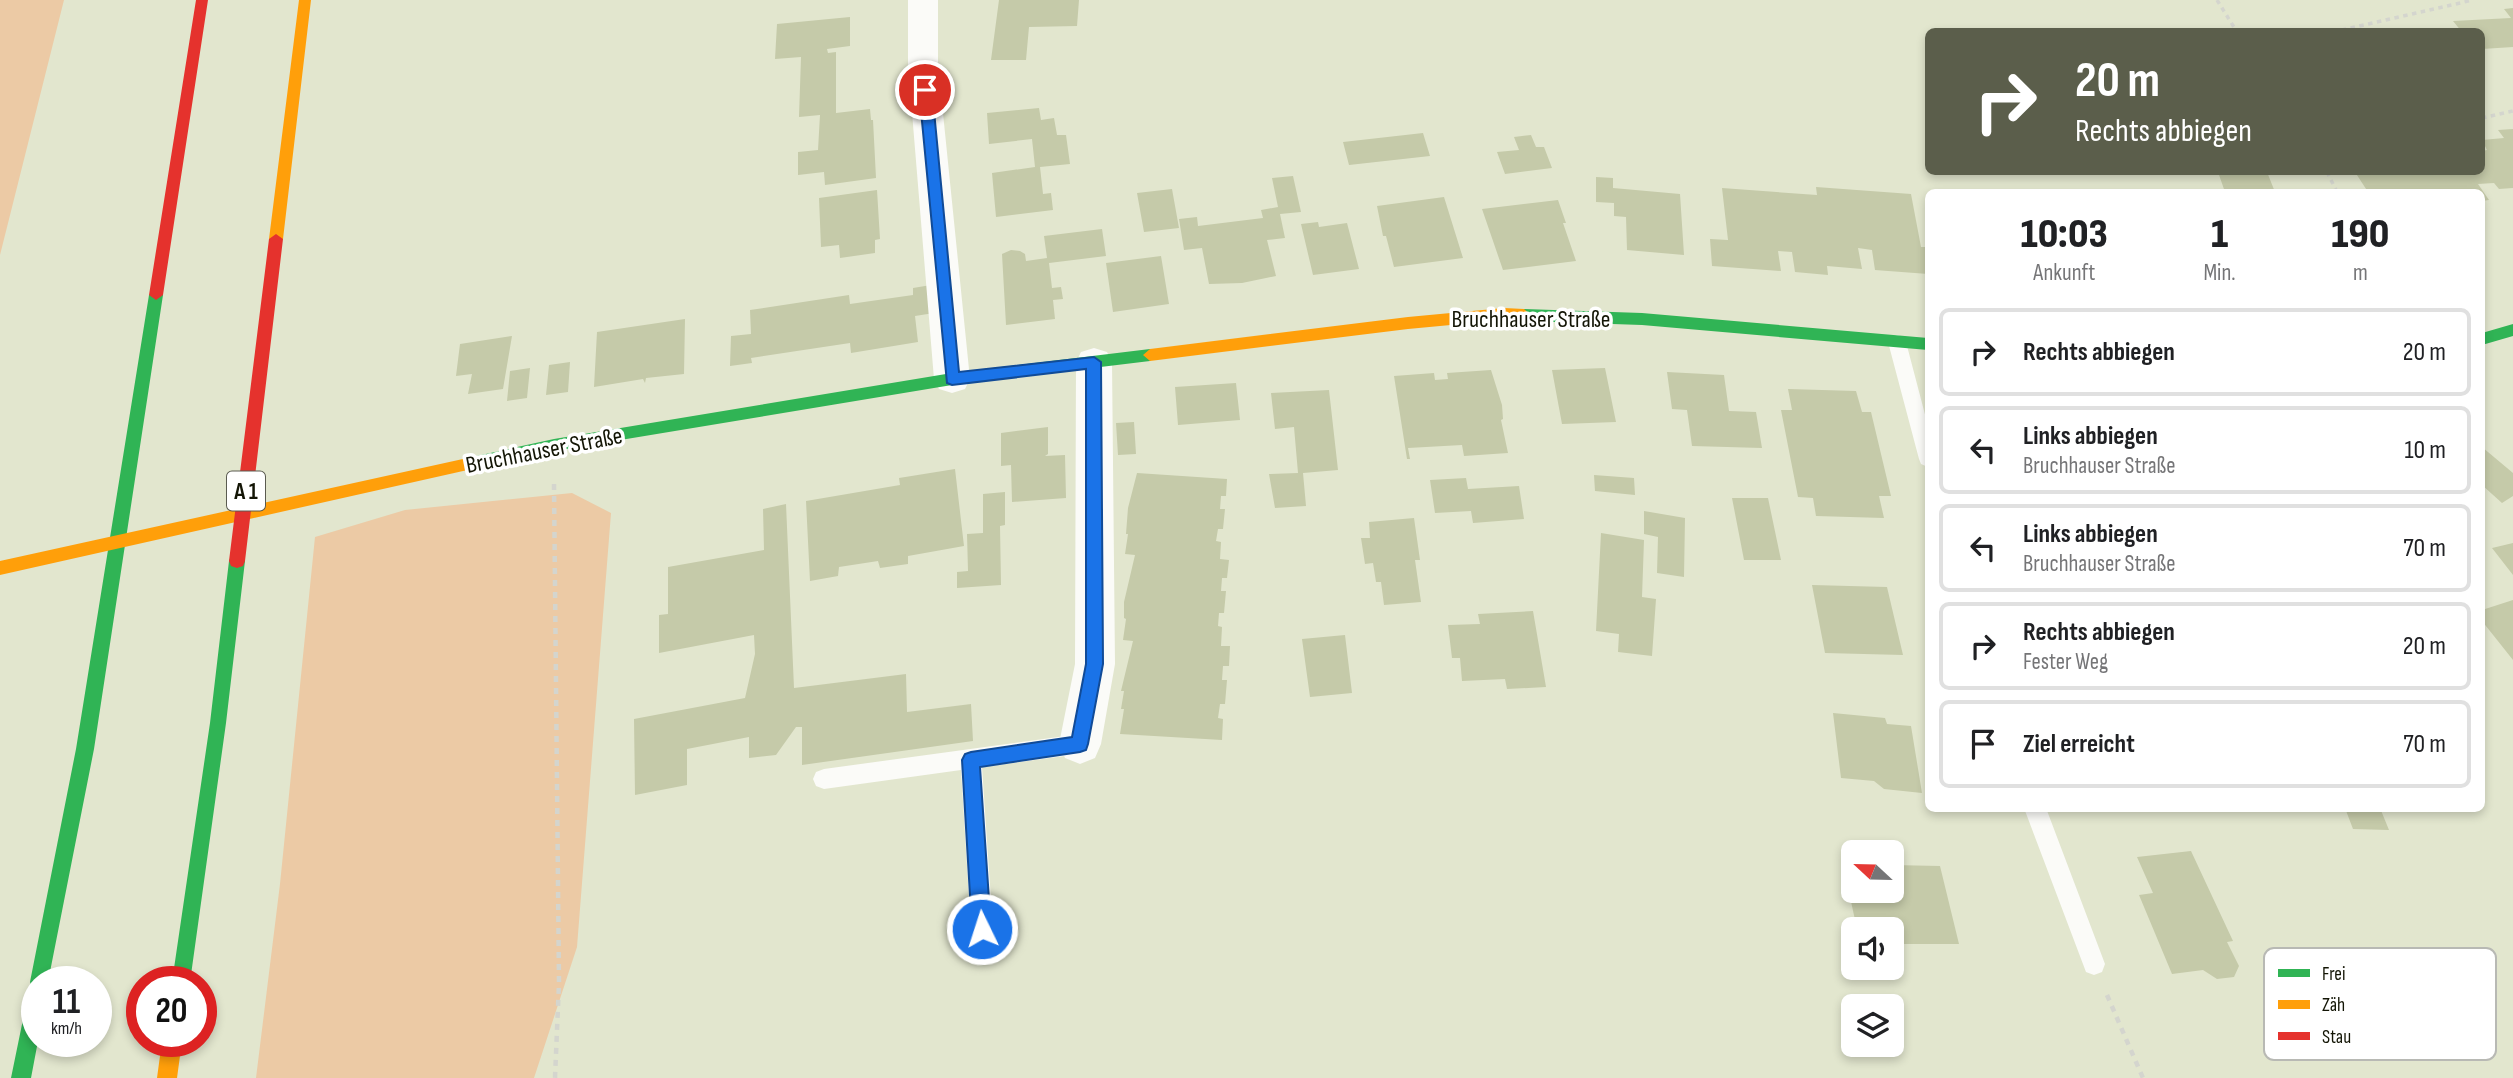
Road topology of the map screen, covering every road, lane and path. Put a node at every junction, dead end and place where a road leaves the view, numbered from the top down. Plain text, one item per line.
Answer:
1 (202, 0) edge
2 (305, 0) edge
3 (923, 0) edge
4 (2217, 0) edge
5 (2473, 0) edge
6 (2234, 28) edge
7 (2350, 28) edge
8 (2513, 111) edge
9 (2485, 117) edge
10 (2513, 330) edge
11 (2485, 338) edge
12 (1897, 342) junction
13 (1925, 344) edge
14 (1094, 362) junction
15 (952, 379) junction
16 (554, 445) junction
17 (1925, 448) edge
18 (0, 568) edge
19 (1080, 744) joint
20 (971, 760) junction
21 (824, 779) dead end
22 (2037, 812) edge
23 (982, 929) dead end
24 (2094, 964) joint
25 (42, 966) edge
26 (183, 966) edge
27 (24, 1057) edge
28 (170, 1057) edge
29 (20, 1078) edge
30 (167, 1078) edge
31 (555, 1078) edge
32 (2143, 1078) edge

1 - 25 main road
2 - 26 main road, A 1
3 - 15 street
4 - 6 path
5 - 7 path
8 - 9 path
10 - 11 main road
12 - 13 main road, Bruchhauser Straße
12 - 14 main road, Bruchhauser Straße
12 - 17 lane
14 - 15 main road, Bruchhauser Straße
14 - 19 street
15 - 16 main road, Bruchhauser Straße
16 - 18 main road, Bruchhauser Straße
16 - 31 path
19 - 20 lane
20 - 21 lane
20 - 23 lane
22 - 24 lane
24 - 32 path
27 - 29 main road
28 - 30 main road

